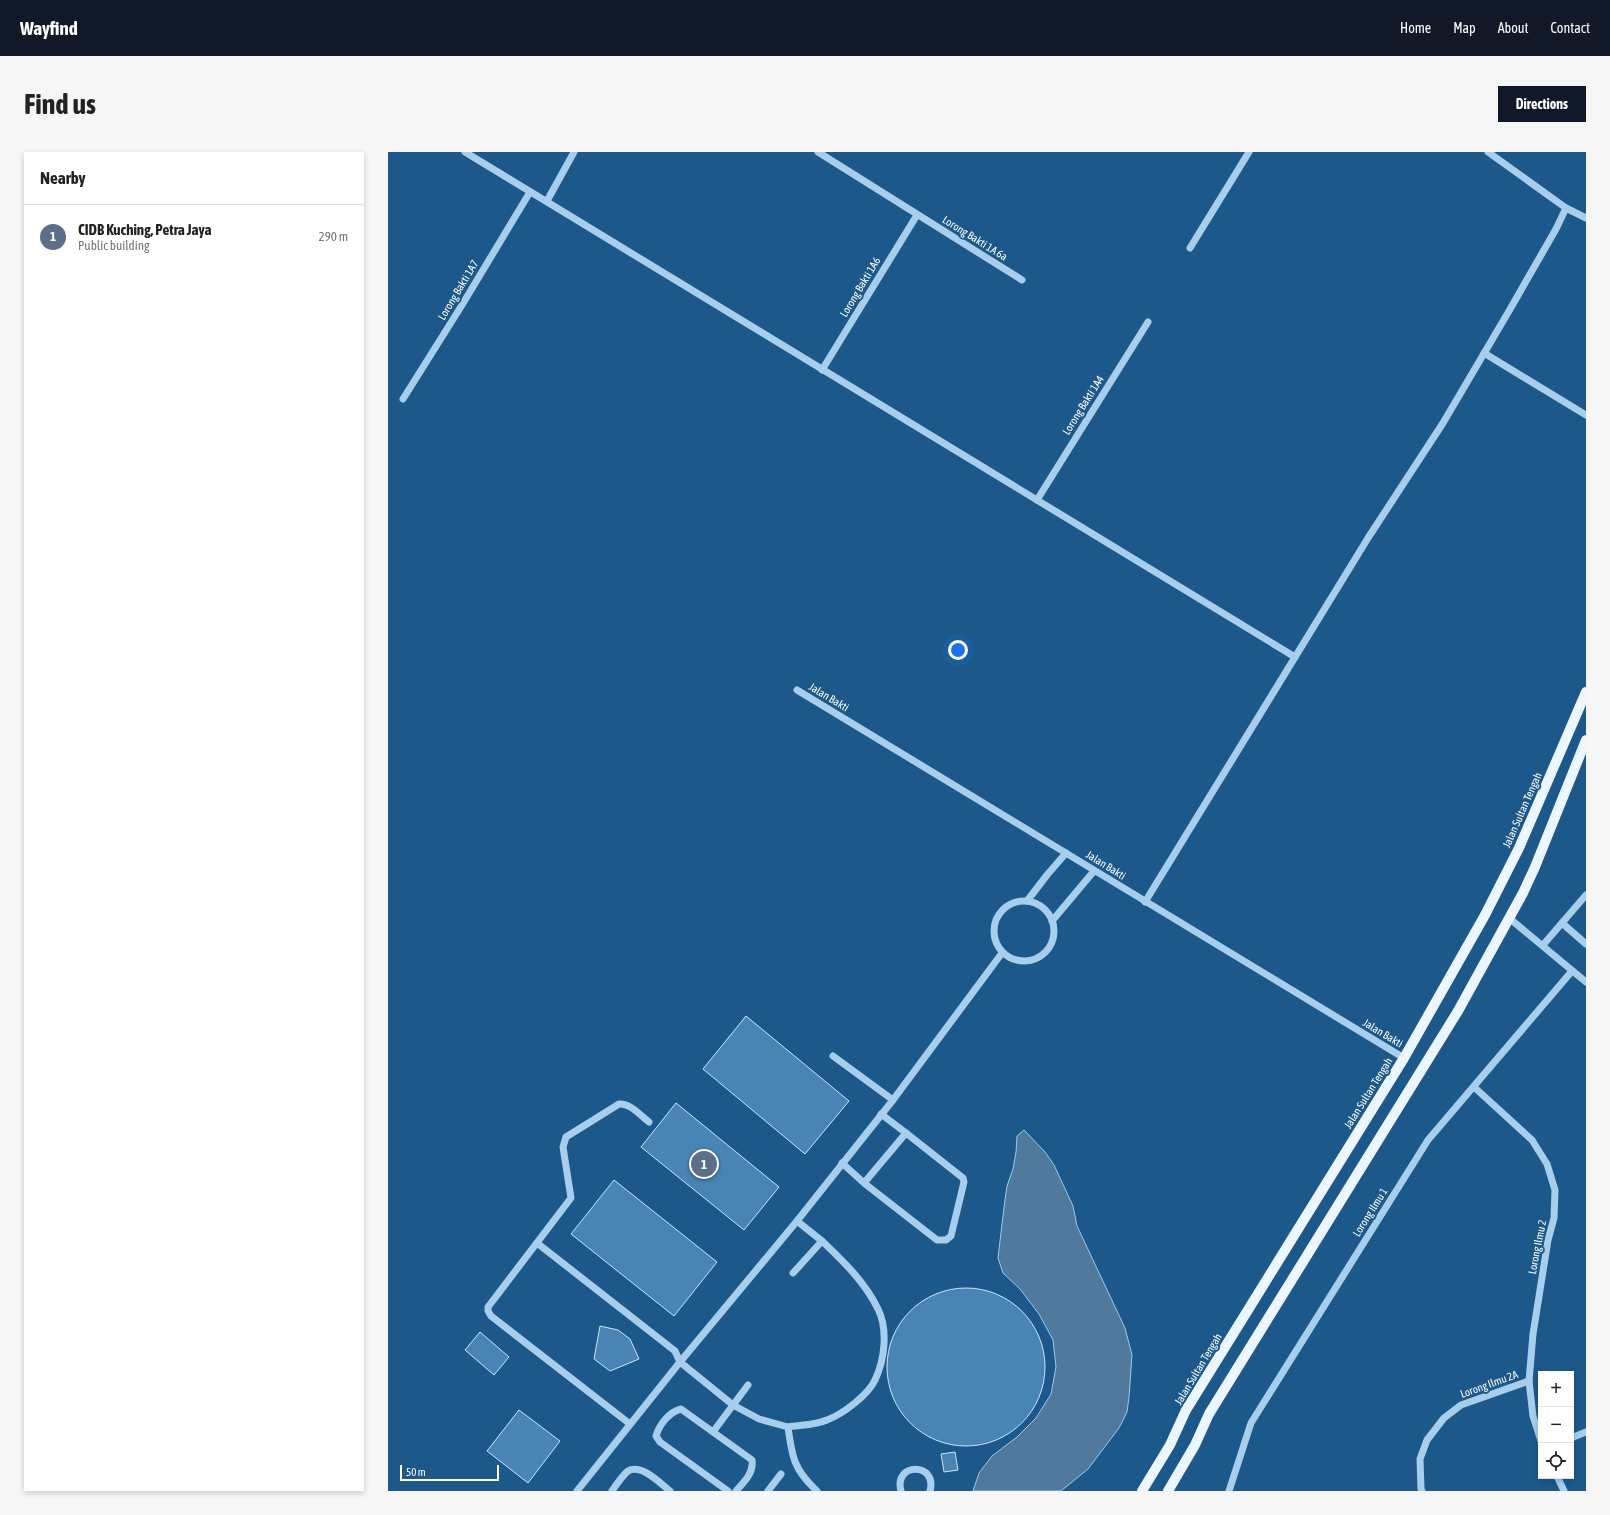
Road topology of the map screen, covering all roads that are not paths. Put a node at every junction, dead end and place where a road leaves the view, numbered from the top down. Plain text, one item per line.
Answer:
1 (465, 152) edge
2 (574, 152) edge
3 (818, 152) edge
4 (1250, 152) edge
5 (1488, 152) edge
6 (530, 192) junction
7 (546, 202) junction
8 (1566, 208) junction
9 (917, 215) junction
10 (1586, 218) edge
11 (1190, 248) dead end
12 (1022, 280) dead end
13 (1148, 322) dead end
14 (1484, 353) junction
15 (822, 370) junction
16 (403, 399) dead end
17 (1586, 415) edge
18 (1037, 500) junction
19 (1295, 657) junction
20 (797, 690) dead end
21 (1586, 692) edge
22 (1586, 740) edge
23 (1066, 852) junction
24 (1094, 871) junction
25 (1586, 895) edge
26 (1027, 901) junction
27 (1145, 902) junction
28 (1509, 918) junction
29 (1052, 921) junction
30 (1562, 923) junction
31 (1586, 944) edge
32 (1542, 945) junction
33 (1002, 953) junction
34 (1572, 971) junction
35 (1586, 982) edge
36 (833, 1056) dead end
37 (1404, 1058) junction
38 (1474, 1087) junction
39 (893, 1100) junction
40 (881, 1114) junction
41 (648, 1122) dead end
42 (906, 1133) junction
43 (842, 1163) junction
44 (864, 1183) junction
45 (797, 1221) junction
46 (822, 1241) junction
47 (537, 1243) junction
48 (793, 1273) dead end
49 (680, 1362) junction
50 (1529, 1381) junction
51 (748, 1385) dead end
52 (733, 1405) junction
53 (630, 1424) junction
54 (788, 1427) junction
55 (713, 1432) junction
56 (1538, 1432) edge
57 (1586, 1432) edge
58 (1574, 1437) edge
59 (781, 1474) dead end
60 (1558, 1479) edge
61 (577, 1491) edge
62 (612, 1491) edge
63 (670, 1491) edge
64 (728, 1491) edge
65 (736, 1491) edge
66 (768, 1491) edge
67 (817, 1491) edge
68 (902, 1491) edge
69 (930, 1491) edge
70 (1142, 1491) edge
71 (1168, 1491) edge
72 (1229, 1491) edge
73 (1422, 1491) edge
74 (1564, 1491) edge

1 - 6 street
2 - 7 street
3 - 9 street, Lorong Bakti 1A 6a
4 - 11 street
5 - 8 street
6 - 7 street
6 - 16 street, Lorong Bakti 1A7
7 - 15 street
8 - 10 street
8 - 14 street
9 - 12 street, Lorong Bakti 1A 6a
9 - 15 street, Lorong Bakti 1A6
13 - 18 street, Lorong Bakti 1A4
14 - 17 street
14 - 19 street
15 - 18 street
18 - 19 street
19 - 27 street
20 - 23 street, Jalan Bakti
21 - 37 main road, Jalan Sultan Tengah
22 - 28 main road
23 - 24 street, Jalan Bakti
23 - 26 street
24 - 27 street, Jalan Bakti
24 - 29 street
25 - 30 street
26 - 29 street
26 - 33 street
27 - 37 street, Jalan Bakti
28 - 32 street
28 - 71 main road
29 - 33 street
30 - 31 street
30 - 32 street
32 - 34 street
33 - 39 street
34 - 35 street
34 - 38 street, Lorong Ilmu 1
36 - 39 street
37 - 70 main road, Jalan Sultan Tengah
38 - 50 street, Lorong Ilmu 2
38 - 72 street, Lorong Ilmu 1
39 - 40 street
40 - 42 street
40 - 43 street
41 - 47 street
42 - 44 street
42 - 44 street
43 - 44 street
43 - 45 street
45 - 46 street
45 - 49 street
46 - 48 street
46 - 54 street
47 - 49 street
47 - 53 street
49 - 52 street
49 - 53 street
50 - 56 street, Lorong Ilmu 2
50 - 73 street, Lorong Ilmu 2A
51 - 52 street
52 - 54 street
52 - 55 street
53 - 61 street
54 - 67 street
55 - 64 street
55 - 65 street
57 - 58 street
59 - 66 street
60 - 74 street
62 - 63 street
68 - 69 street

